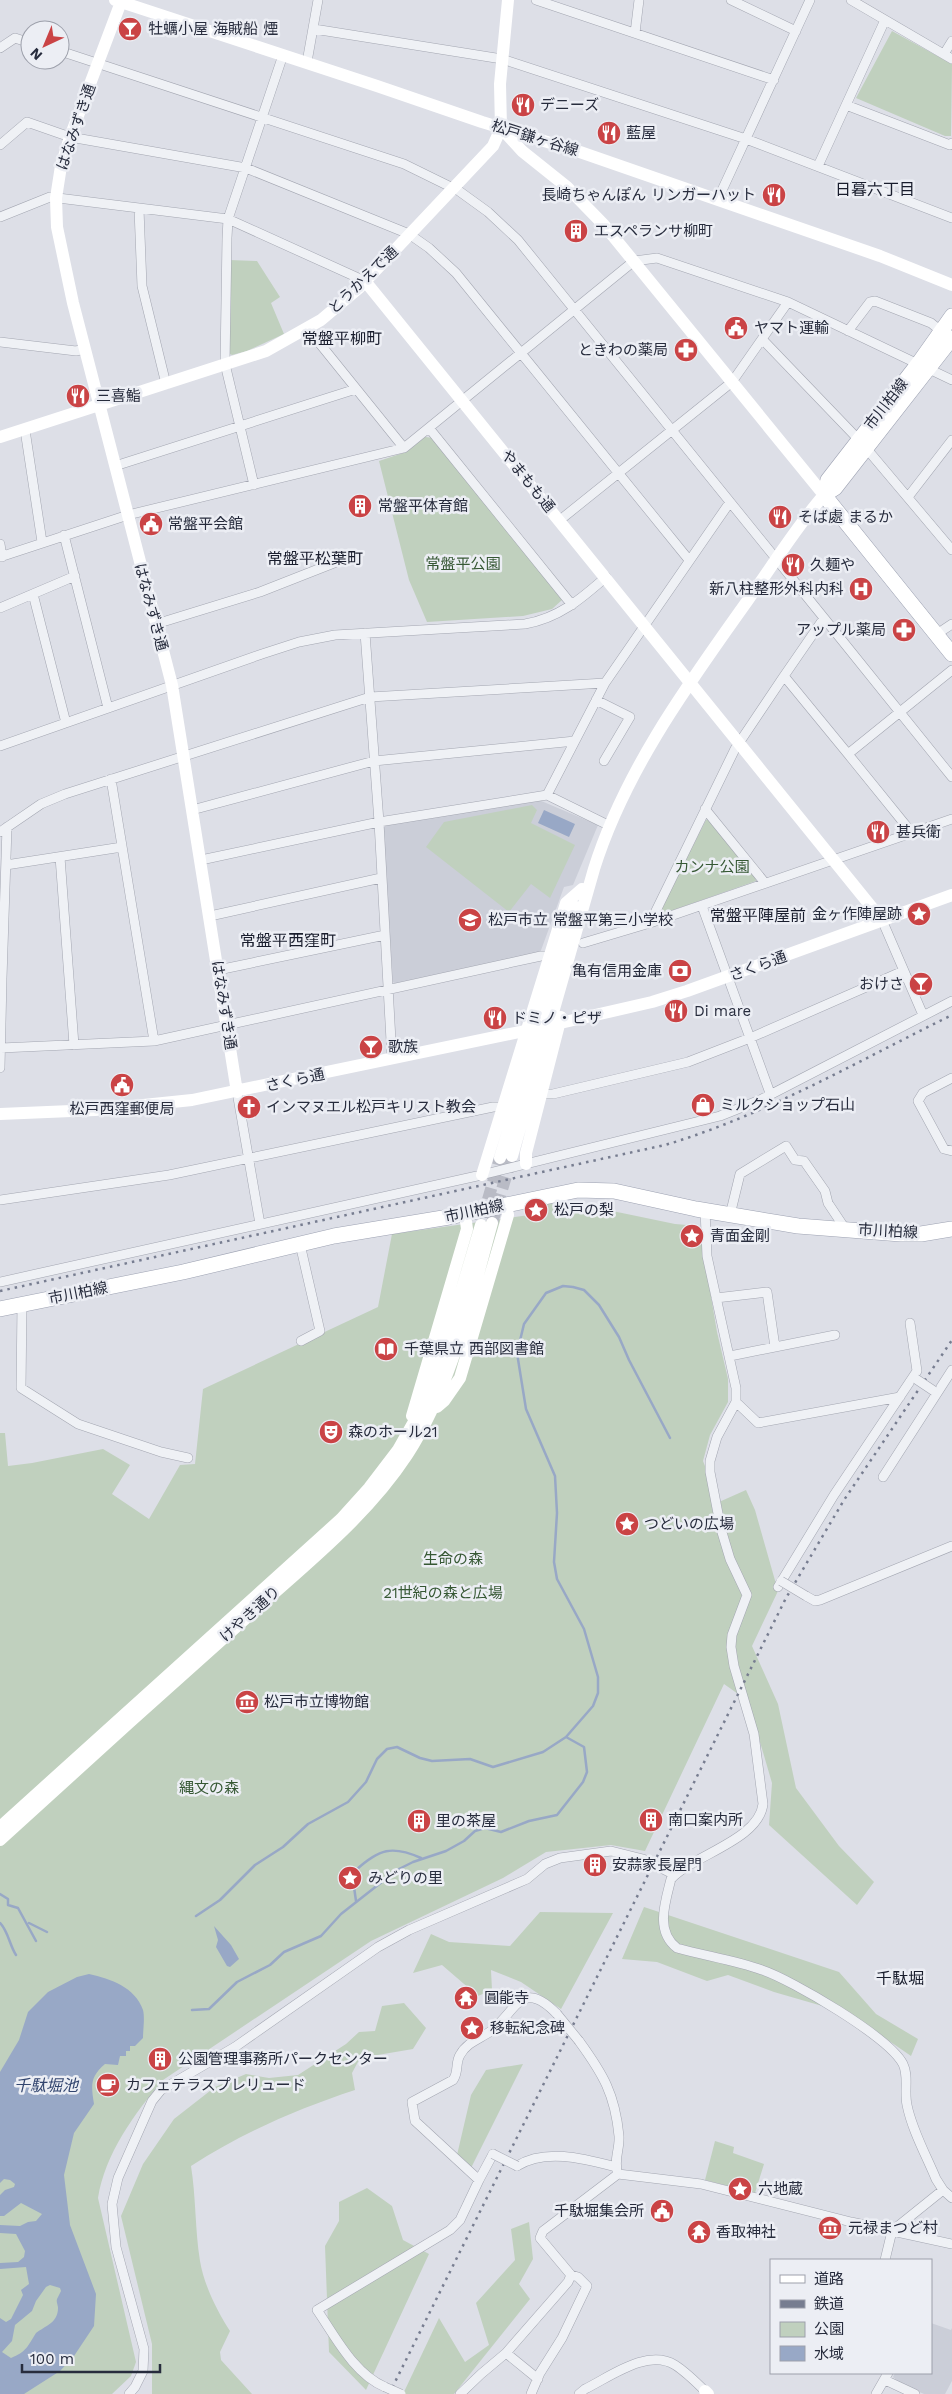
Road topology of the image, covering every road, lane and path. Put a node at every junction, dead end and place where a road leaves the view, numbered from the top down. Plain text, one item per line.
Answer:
1 (318, 0) edge
2 (508, 0) edge
3 (536, 0) edge
4 (639, 0) edge
5 (731, 0) edge
6 (810, 0) edge
7 (851, 0) edge
8 (119, 1) edge
9 (885, 20) junction
10 (314, 29) junction
11 (796, 31) junction
12 (635, 34) junction
13 (20, 39) edge
14 (952, 41) edge
15 (0, 48) edge
16 (70, 55) edge
17 (283, 55) junction
18 (948, 57) edge
19 (502, 59) junction
20 (307, 62) junction
21 (99, 63) junction
22 (774, 80) junction
23 (846, 105) junction
24 (262, 117) junction
25 (501, 128) junction
26 (70, 137) junction
27 (746, 139) junction
28 (952, 143) edge
29 (0, 145) edge
30 (818, 166) junction
31 (246, 168) junction
32 (454, 188) junction
33 (56, 198) junction
34 (718, 199) junction
35 (139, 209) junction
36 (0, 217) edge
37 (952, 218) edge
38 (228, 219) junction
39 (409, 234) junction
40 (634, 261) junction
41 (365, 281) junction
42 (952, 285) edge
43 (788, 302) junction
44 (574, 309) junction
45 (952, 316) edge
46 (308, 329) junction
47 (848, 331) junction
48 (947, 335) edge
49 (762, 339) junction
50 (0, 342) edge
51 (85, 349) junction
52 (521, 352) junction
53 (225, 364) junction
54 (923, 366) junction
55 (952, 380) edge
56 (732, 382) junction
57 (166, 384) junction
58 (356, 389) junction
59 (462, 399) junction
60 (100, 405) junction
61 (240, 427) junction
62 (429, 428) junction
63 (25, 430) junction
64 (672, 430) junction
65 (0, 438) edge
66 (952, 440) edge
67 (862, 444) junction
68 (404, 448) junction
69 (115, 466) junction
70 (618, 473) junction
71 (254, 484) junction
72 (824, 494) junction
73 (908, 498) junction
74 (730, 502) junction
75 (128, 515) junction
76 (560, 520) junction
77 (64, 535) junction
78 (42, 542) junction
79 (0, 544) edge
80 (951, 545) edge
81 (1, 557) edge
82 (777, 559) junction
83 (689, 560) junction
84 (339, 561) dead end
85 (75, 576) junction
86 (606, 577) junction
87 (33, 594) junction
88 (572, 605) junction
89 (0, 608) edge
90 (824, 618) junction
91 (156, 624) junction
92 (952, 624) edge
93 (645, 626) junction
94 (365, 633) junction
95 (937, 634) junction
96 (952, 654) edge
97 (952, 670) edge
98 (784, 676) junction
99 (690, 682) junction
100 (605, 683) junction
101 (172, 685) junction
102 (370, 697) junction
103 (596, 700) junction
104 (108, 708) junction
105 (900, 712) junction
106 (66, 723) junction
107 (575, 741) junction
108 (740, 742) junction
109 (0, 746) edge
110 (848, 754) junction
111 (183, 756) junction
112 (374, 761) junction
113 (604, 761) dead end
114 (952, 778) edge
115 (111, 780) junction
116 (547, 795) junction
117 (192, 810) junction
118 (705, 810) junction
119 (952, 819) edge
120 (379, 822) junction
121 (610, 826) junction
122 (4, 829) edge
123 (912, 833) junction
124 (122, 847) junction
125 (60, 857) junction
126 (201, 860) junction
127 (834, 860) junction
128 (6, 865) junction
129 (594, 869) junction
130 (381, 878) junction
131 (765, 883) junction
132 (582, 889) junction
133 (952, 895) edge
134 (702, 906) junction
135 (210, 916) junction
136 (882, 920) junction
137 (650, 922) junction
138 (385, 935) junction
139 (583, 943) junction
140 (550, 956) junction
141 (218, 970) junction
142 (903, 970) junction
143 (728, 977) junction
144 (1, 978) edge
145 (388, 991) junction
146 (952, 1001) edge
147 (924, 1015) junction
148 (558, 1024) junction
149 (228, 1026) junction
150 (528, 1030) junction
151 (750, 1038) junction
152 (154, 1041) junction
153 (74, 1045) junction
154 (1, 1048) edge
155 (392, 1060) junction
156 (0, 1068) edge
157 (952, 1078) edge
158 (237, 1092) junction
159 (770, 1093) junction
160 (542, 1094) junction
161 (502, 1107) junction
162 (0, 1114) edge
163 (952, 1151) edge
164 (248, 1158) junction
165 (526, 1164) junction
166 (482, 1175) junction
167 (0, 1200) edge
168 (506, 1205) junction
169 (704, 1210) junction
170 (465, 1214) junction
171 (730, 1214) junction
172 (260, 1224) junction
173 (487, 1224) tunnel mouth
174 (842, 1228) junction
175 (952, 1229) edge
176 (300, 1244) junction
177 (0, 1282) edge
178 (716, 1298) junction
179 (22, 1304) junction
180 (0, 1309) edge
181 (910, 1323) dead end
182 (835, 1335) dead end
183 (301, 1341) dead end
184 (775, 1347) junction
185 (730, 1356) junction
186 (952, 1370) edge
187 (915, 1378) junction
188 (952, 1387) edge
189 (937, 1391) junction
190 (900, 1397) junction
191 (736, 1402) junction
192 (428, 1407) junction
193 (411, 1428) junction
194 (188, 1458) dead end
195 (882, 1477) dead end
196 (952, 1546) edge
197 (42, 1795) junction
198 (0, 1827) edge
199 (0, 1840) edge
200 (675, 1875) junction
201 (617, 2170) junction
202 (479, 2180) junction
203 (943, 2190) junction
204 (952, 2198) edge
205 (892, 2231) junction
206 (952, 2244) edge
207 (885, 2259) edge
208 (571, 2275) junction
209 (506, 2354) junction
210 (886, 2376) edge
211 (538, 2379) junction
212 (706, 2393) edge
213 (129, 2394) edge
214 (401, 2394) edge
215 (460, 2394) edge
216 (531, 2394) edge
217 (579, 2394) edge
218 (876, 2394) edge
219 (915, 2394) edge

1 - 10 street
2 - 19 street
3 - 12 street
4 - 12 street
5 - 11 street
6 - 11 street
7 - 9 street
8 - 17 street, 松戸鎌ヶ谷線
8 - 21 street, はなみずき通
9 - 18 street
9 - 23 street
10 - 19 street
10 - 20 street
11 - 22 street
12 - 22 street
13 - 15 street
14 - 18 street
16 - 21 street
17 - 20 street, 松戸鎌ヶ谷線
17 - 24 street
19 - 25 street
19 - 27 street
20 - 25 street, 松戸鎌ヶ谷線
21 - 24 street
21 - 26 street, はなみずき通
22 - 27 street
23 - 28 street
23 - 30 street
24 - 31 street
24 - 32 street
25 - 32 street, とうかえで通
25 - 34 street, 松戸鎌ヶ谷線
25 - 40 street
26 - 29 street
26 - 31 street
26 - 33 street, はなみずき通
27 - 30 street
27 - 34 street
30 - 37 street
31 - 38 street
31 - 39 street
32 - 39 street, とうかえで通
32 - 44 street
33 - 35 street
33 - 36 street
33 - 51 street, はなみずき通
34 - 42 street, 松戸鎌ヶ谷線
35 - 38 street
35 - 57 street
38 - 41 street
38 - 53 street
39 - 41 street, とうかえで通
39 - 52 street
40 - 43 street
40 - 44 street
40 - 56 street
41 - 46 street, とうかえで通
41 - 59 street, やまもも通
43 - 47 street
43 - 49 street
44 - 52 street
44 - 64 street
45 - 48 main road, 市川柏線
46 - 53 street, とうかえで通
46 - 58 street
47 - 48 street
47 - 54 street
48 - 54 main road, 市川柏線
49 - 56 street
49 - 67 street
50 - 51 street
51 - 60 street, はなみずき通
52 - 59 street
52 - 70 street
53 - 57 street, とうかえで通
53 - 61 street
54 - 55 street
54 - 67 main road, 市川柏線
56 - 64 street
56 - 72 street
57 - 60 street, とうかえで通
58 - 61 street
58 - 68 street
59 - 62 street
59 - 76 street, やまもも通
60 - 63 street, とうかえで通
60 - 69 street, はなみずき通
61 - 69 street
61 - 71 street
62 - 68 street
62 - 88 street
63 - 65 street, とうかえで通
63 - 78 street
64 - 70 street
64 - 74 street
66 - 73 street
67 - 72 main road, 市川柏線
67 - 73 street
68 - 71 street
69 - 75 street, はなみずき通
70 - 76 street
70 - 83 street
71 - 75 street
72 - 82 street
72 - 95 main road
73 - 80 street
74 - 82 street
74 - 83 street
75 - 77 street
75 - 91 street, はなみずき通
76 - 86 street, やまもも通
77 - 78 street
77 - 85 street
78 - 81 street
79 - 81 street
82 - 90 street
82 - 99 street
83 - 93 street
84 - 91 street
85 - 87 street
85 - 104 street
86 - 88 street
86 - 93 street, やまもも通
87 - 89 street
87 - 106 street
88 - 94 street
90 - 98 street
90 - 105 street
91 - 101 street, はなみずき通
92 - 95 street
93 - 99 street, やまもも通
93 - 100 street
94 - 101 street
94 - 102 street
95 - 96 main road
97 - 105 street
98 - 108 street
98 - 110 street
99 - 108 street, やまもも通
99 - 121 street
100 - 102 street
100 - 103 street
101 - 104 street
101 - 111 street, はなみずき通
102 - 111 street
102 - 112 street
103 - 107 street
103 - 113 street
104 - 106 street
105 - 110 street
105 - 114 street
106 - 109 street
107 - 112 street
107 - 116 street
108 - 118 street
108 - 127 street, やまもも通
110 - 123 street
111 - 115 street
111 - 117 street, はなみずき通
112 - 117 street
112 - 120 street
115 - 122 street
115 - 124 street
116 - 120 street
116 - 121 street
117 - 126 street, はなみずき通
118 - 131 street
118 - 137 street
119 - 123 street
120 - 126 street
120 - 130 street
121 - 129 street
122 - 128 street
123 - 127 street
124 - 125 street
124 - 152 street
125 - 128 street
125 - 153 street
126 - 135 street, はなみずき通
127 - 131 street
127 - 136 street, やまもも通
128 - 144 street
129 - 132 street
129 - 132 street
129 - 139 street
130 - 135 street
130 - 138 street
131 - 134 street
132 - 140 street
133 - 136 street, さくら通
134 - 137 street
134 - 143 street
135 - 141 street, はなみずき通
136 - 142 street
136 - 143 street, さくら通
137 - 139 street
138 - 141 street
138 - 145 street
139 - 148 street
140 - 145 street
140 - 150 street
141 - 149 street, はなみずき通
142 - 147 street
142 - 151 street
143 - 148 street, さくら通
143 - 151 street
144 - 154 street
145 - 149 street
145 - 155 street
146 - 147 street
147 - 159 street
148 - 150 street, さくら通, bridge
148 - 160 street
149 - 152 street
149 - 158 street, はなみずき通
150 - 155 street, さくら通
150 - 161 street
151 - 159 street
151 - 160 street
152 - 153 street
153 - 154 street
154 - 156 street
155 - 158 street, さくら通
157 - 163 street
158 - 162 street, さくら通
158 - 164 street, はなみずき通
159 - 165 street
160 - 165 street
161 - 164 street
161 - 166 street
164 - 167 street
164 - 172 street, はなみずき通
165 - 166 street
166 - 172 street
168 - 169 main road, 市川柏線
168 - 170 main road, 市川柏線
168 - 192 street
169 - 171 main road, 市川柏線
169 - 178 street
170 - 176 main road, 市川柏線
170 - 193 street
171 - 174 main road, 市川柏線
171 - 174 street
172 - 177 street
173 - 192 street
174 - 175 main road, 市川柏線
176 - 179 main road, 市川柏線
176 - 183 street
178 - 184 street
178 - 185 street
179 - 180 main road, 市川柏線
179 - 194 street
181 - 187 street
182 - 184 street
184 - 185 street
185 - 191 street
186 - 189 street
187 - 189 street, bridge
187 - 190 street
188 - 189 street
189 - 195 street
190 - 191 street
190 - 196 street, bridge
191 - 200 street
192 - 193 street, けやき通り
192 - 197 street, けやき通り
193 - 197 street, けやき通り
197 - 198 street
197 - 199 street
200 - 203 street
200 - 213 street
201 - 202 street, bridge
201 - 202 street, bridge
201 - 205 street
201 - 208 street
202 - 214 street, bridge
203 - 204 street
203 - 205 street
205 - 206 street
205 - 207 street
208 - 209 street
208 - 211 street
209 - 211 street
209 - 215 street
210 - 218 street
210 - 219 street
211 - 216 street
212 - 217 street

